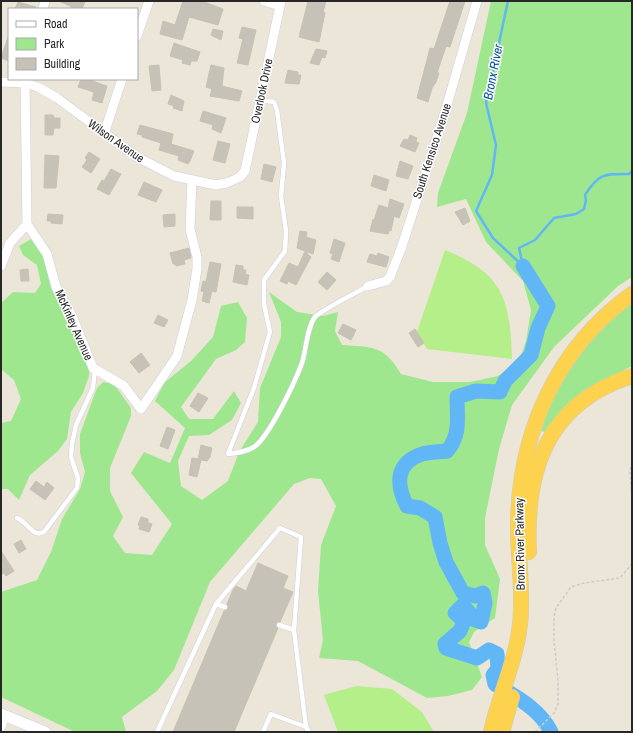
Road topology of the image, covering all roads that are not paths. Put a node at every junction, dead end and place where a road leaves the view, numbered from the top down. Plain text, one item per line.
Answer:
1 (149, 1) edge
2 (264, 1) edge
3 (477, 1) edge
4 (280, 4) edge
5 (138, 33) edge
6 (122, 80) edge
7 (25, 81) edge
8 (1, 82) edge
9 (260, 100) junction
10 (104, 134) junction
11 (238, 178) joint
12 (192, 180) junction
13 (27, 224) junction
14 (1, 266) edge
15 (368, 286) joint
16 (632, 294) edge
17 (95, 369) junction
18 (632, 376) edge
19 (16, 518) dead end
20 (216, 604) junction
21 (225, 608) dead end
22 (279, 625) dead end
23 (294, 630) junction
24 (513, 679) junction
25 (503, 707) junction
26 (3, 714) edge
27 (1, 727) edge
28 (308, 730) edge
29 (45, 732) edge
30 (157, 732) edge
31 (263, 732) edge
32 (490, 732) edge
33 (502, 732) edge

1 - 5 street
2 - 4 street
3 - 15 street, South Kensico Avenue
4 - 9 street, Overlook Drive
6 - 10 street
7 - 8 street, Wilson Avenue
7 - 10 street, Wilson Avenue
7 - 13 street
9 - 11 street, Overlook Drive
9 - 15 lane
10 - 12 street, Wilson Avenue
11 - 12 street, Wilson Avenue
12 - 17 street, McKinley Avenue
13 - 14 street
13 - 17 street, McKinley Avenue
16 - 24 highway, Bronx River Parkway
17 - 19 lane
18 - 24 highway, Bronx River Parkway
20 - 21 lane
20 - 23 lane
20 - 30 lane
22 - 23 lane
23 - 28 lane
24 - 25 highway, Bronx River Parkway
25 - 32 highway, Bronx River Parkway
25 - 33 highway, Bronx River Parkway
26 - 27 street
26 - 29 street
28 - 31 lane

